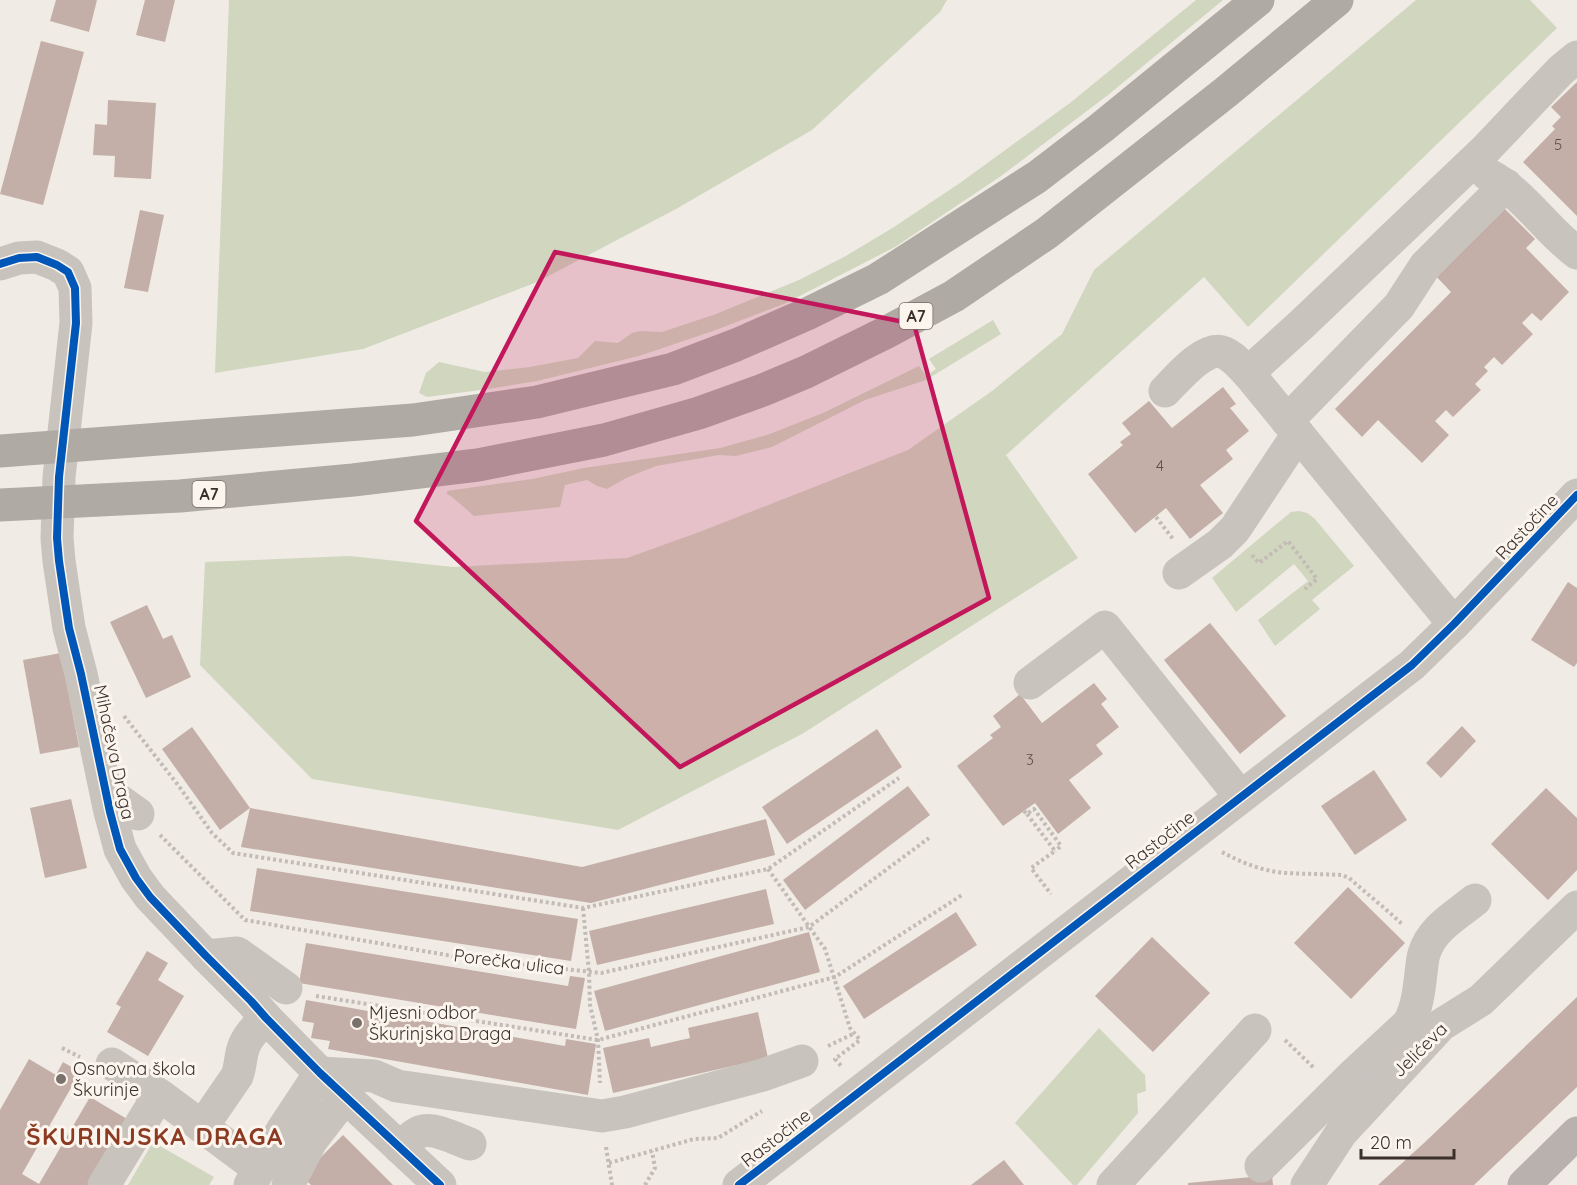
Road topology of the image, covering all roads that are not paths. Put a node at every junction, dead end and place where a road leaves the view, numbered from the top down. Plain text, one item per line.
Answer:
1 (1258, 0) edge
2 (1337, 0) edge
3 (1577, 57) edge
4 (1467, 167) junction
5 (1506, 185) junction
6 (1577, 253) edge
7 (0, 264) edge
8 (1248, 373) junction
9 (1165, 391) dead end
10 (1292, 428) junction
11 (0, 451) edge
12 (1577, 495) edge
13 (0, 505) edge
14 (1177, 557) road end
15 (1454, 624) junction
16 (81, 674) junction
17 (1030, 683) dead end
18 (110, 699) road end
19 (107, 796) junction
20 (1240, 796) junction
21 (138, 814) road end
22 (1475, 900) dead end
23 (1577, 907) edge
24 (206, 956) junction
25 (286, 988) road end
26 (266, 1018) junction
27 (1418, 1031) junction
28 (1268, 1033) road end
29 (802, 1061) dead end
30 (112, 1064) dead end
31 (320, 1073) junction
32 (345, 1097) junction
33 (152, 1106) dead end
34 (202, 1127) junction
35 (1577, 1133) edge
36 (470, 1144) dead end
37 (400, 1148) junction
38 (1261, 1166) dead end
39 (255, 1177) edge
40 (104, 1185) edge
41 (288, 1185) edge
42 (440, 1185) edge
43 (739, 1185) edge
44 (1113, 1185) edge
45 (1307, 1185) edge
46 (1524, 1185) edge

1 - 11 highway
2 - 13 highway, A7
3 - 4 street
4 - 5 street
4 - 8 street
5 - 6 street
5 - 10 street
7 - 16 street, Mihačeva Draga
8 - 9 street
8 - 10 street
10 - 14 street
10 - 15 street
12 - 15 street, Rastočine
15 - 20 street, Rastočine
16 - 18 street, Mihačeva Draga
16 - 19 street, Mihačeva Draga
17 - 20 street
19 - 21 street
19 - 24 street, Mihačeva Draga
20 - 43 street, Rastočine
22 - 27 street
23 - 27 street, Jelićeva
24 - 25 street
24 - 26 street, Mihačeva Draga
26 - 31 street, Mihačeva Draga
26 - 34 street
27 - 38 street
27 - 45 street, Jelićeva
28 - 44 street
29 - 31 street
30 - 34 street
31 - 32 street, Mihačeva Draga
31 - 39 street
32 - 37 street, Mihačeva Draga
32 - 41 street
33 - 40 street
34 - 39 street
35 - 46 main road
36 - 37 street
37 - 42 street, Mihačeva Draga

